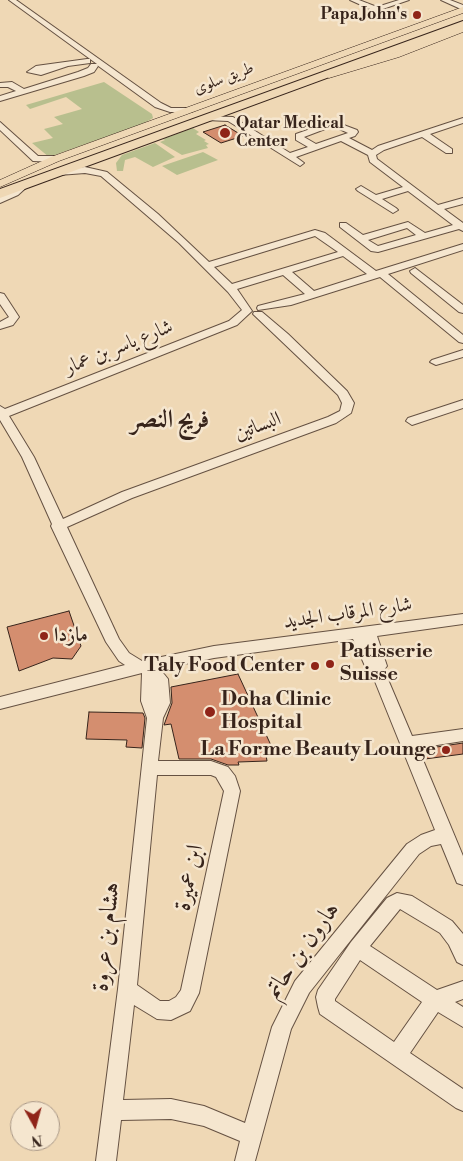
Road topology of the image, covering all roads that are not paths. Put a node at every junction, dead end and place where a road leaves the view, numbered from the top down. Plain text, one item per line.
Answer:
1 (3, 0) edge
2 (12, 0) edge
3 (353, 0) edge
4 (406, 0) edge
5 (444, 0) edge
6 (463, 9) edge
7 (463, 16) edge
8 (463, 24) edge
9 (463, 30) edge
10 (87, 61) junction
11 (65, 65) dead end
12 (97, 69) junction
13 (302, 79) junction
14 (0, 85) edge
15 (254, 86) junction
16 (23, 92) junction
17 (0, 99) edge
18 (236, 107) junction
19 (170, 110) junction
20 (191, 110) junction
21 (158, 117) junction
22 (206, 118) junction
23 (230, 119) junction
24 (463, 120) edge
25 (0, 125) edge
26 (424, 134) junction
27 (342, 138) junction
28 (315, 147) junction
29 (449, 151) dead end
30 (110, 153) junction
31 (372, 154) junction
32 (289, 156) junction
33 (300, 163) dead end
34 (57, 166) junction
35 (104, 174) junction
36 (0, 184) edge
37 (24, 185) junction
38 (410, 188) junction
39 (361, 189) dead end
40 (0, 194) edge
41 (375, 198) junction
42 (0, 200) edge
43 (463, 201) edge
44 (437, 208) junction
45 (343, 225) dead end
46 (408, 225) junction
47 (460, 226) edge
48 (423, 236) junction
49 (361, 239) junction
50 (463, 247) edge
51 (338, 254) dead end
52 (207, 266) junction
53 (415, 271) dead end
54 (285, 272) junction
55 (378, 274) junction
56 (231, 289) junction
57 (312, 295) junction
58 (0, 296) edge
59 (463, 297) edge
60 (452, 300) junction
61 (257, 310) junction
62 (463, 310) edge
63 (0, 326) edge
64 (463, 340) edge
65 (463, 354) edge
66 (436, 362) dead end
67 (463, 404) edge
68 (1, 412) edge
69 (412, 421) dead end
70 (58, 526) junction
71 (463, 619) edge
72 (362, 631) junction
73 (113, 642) junction
74 (147, 669) junction
75 (105, 675) junction
76 (34, 694) junction
77 (0, 703) edge
78 (463, 735) edge
79 (407, 743) junction
80 (149, 768) junction
81 (445, 835) junction
82 (463, 878) edge
83 (357, 948) junction
84 (463, 956) edge
85 (127, 989) junction
86 (463, 990) edge
87 (436, 1000) junction
88 (463, 1018) edge
89 (397, 1055) junction
90 (463, 1101) edge
91 (111, 1110) junction
92 (252, 1136) junction
93 (106, 1161) edge
94 (245, 1161) edge

1 - 10 street
2 - 19 street
3 - 4 street
5 - 6 street
6 - 15 main road, طريق سلوى
7 - 13 highway, طريق سلوى
8 - 13 highway, طريق سلوى
9 - 13 main road, طريق سلوى
10 - 11 street
10 - 12 street
12 - 16 street
12 - 21 street
13 - 15 highway
13 - 18 highway, طريق سلوى
13 - 36 highway, طريق سلوى
14 - 16 street
15 - 20 main road, طريق سلوى
16 - 17 street
18 - 22 highway, طريق سلوى
18 - 23 street, طريق سلوى
19 - 20 street
19 - 21 street
20 - 21 main road, طريق سلوى
21 - 34 main road, طريق سلوى
22 - 23 street, طريق سلوى
22 - 30 highway, طريق سلوى
23 - 32 street, طريق سلوى
24 - 26 street
25 - 34 street
26 - 29 street
26 - 31 street
27 - 28 street
27 - 28 street
27 - 31 street
28 - 32 street
30 - 34 highway, طريق سلوى
30 - 35 street
31 - 38 street
32 - 33 street, طريق سلوى
34 - 35 street
34 - 36 main road, طريق سلوى
34 - 37 highway, طريق سلوى
35 - 52 street
37 - 40 highway, طريق سلوى
37 - 42 street, طريق سلوى
38 - 41 street
38 - 44 street
39 - 41 street
41 - 46 street
43 - 44 street
44 - 47 street
45 - 49 street
46 - 48 street
46 - 49 street
47 - 48 street
48 - 49 street
50 - 55 street, شارع ياسر بن عمار
51 - 54 street
52 - 55 street
52 - 56 street
53 - 60 street
54 - 56 street
54 - 57 street
55 - 57 street, شارع ياسر بن عمار
55 - 64 street
56 - 61 street
57 - 61 street, شارع ياسر بن عمار
58 - 63 street
59 - 60 street
60 - 62 street
61 - 68 street, شارع ياسر بن عمار
61 - 70 street, البساتين
65 - 66 street
67 - 69 street
68 - 70 street
70 - 73 street
71 - 72 street, شارع المرقاب الجديد
72 - 74 street, شارع المرقاب الجديد
72 - 79 street
73 - 74 street
73 - 75 street
74 - 75 street, شارع المرقاب الجديد
74 - 76 street, شارع المرقاب الجديد
74 - 80 street, هشام بن عروة
75 - 76 street, شارع المرقاب الجديد
76 - 77 street, شارع المرقاب الجديد
78 - 79 street
79 - 81 street
80 - 85 street, هشام بن عروة
80 - 85 street, ابن عميرة
81 - 82 street
81 - 92 street, هارون بن حاتم
83 - 84 street
83 - 87 street
83 - 89 street
85 - 91 street, هشام بن عروة
86 - 87 street
87 - 88 street
87 - 89 street
89 - 90 street
91 - 92 street
91 - 93 street, هشام بن عروة
92 - 94 street, هارون بن حاتم

